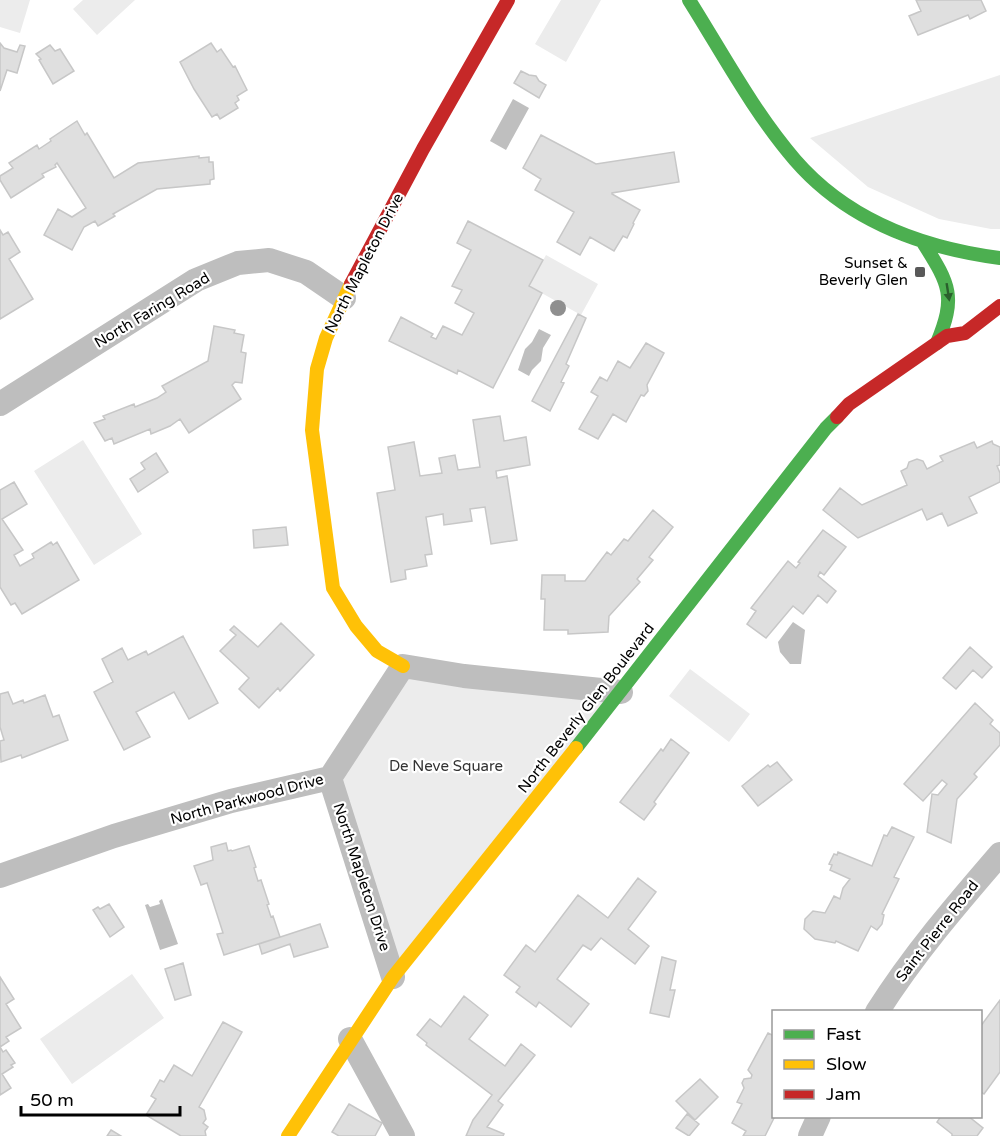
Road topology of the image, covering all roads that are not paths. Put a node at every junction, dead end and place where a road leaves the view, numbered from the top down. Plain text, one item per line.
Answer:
1 (507, 0) edge
2 (689, 0) edge
3 (924, 244) junction
4 (1000, 258) edge
5 (344, 298) junction
6 (1000, 306) edge
7 (956, 320) dead end
8 (942, 340) junction
9 (0, 404) edge
10 (403, 666) junction
11 (621, 692) junction
12 (330, 778) junction
13 (1000, 854) edge
14 (0, 876) edge
15 (393, 976) junction
16 (879, 1010) edge
17 (350, 1039) junction
18 (818, 1118) edge
19 (288, 1136) edge
20 (403, 1136) edge
21 (810, 1136) edge

1 - 5 main road, North Mapleton Drive
2 - 3 main road
3 - 4 main road
3 -> 8 main road
5 - 9 street, North Faring Road
5 - 10 main road, North Mapleton Drive
6 - 8 main road, North Beverly Glen Boulevard
7 - 8 main road, North Beverly Glen Boulevard
8 - 11 main road, North Beverly Glen Boulevard
10 - 11 street
10 - 12 street, North Parkwood Drive
11 - 15 main road, North Beverly Glen Boulevard
12 - 14 street, North Parkwood Drive
12 - 15 street, North Mapleton Drive
13 - 16 street, Saint Pierre Road
15 - 17 main road, North Beverly Glen Boulevard
17 - 19 main road, North Beverly Glen Boulevard
17 - 20 street
18 - 21 street

